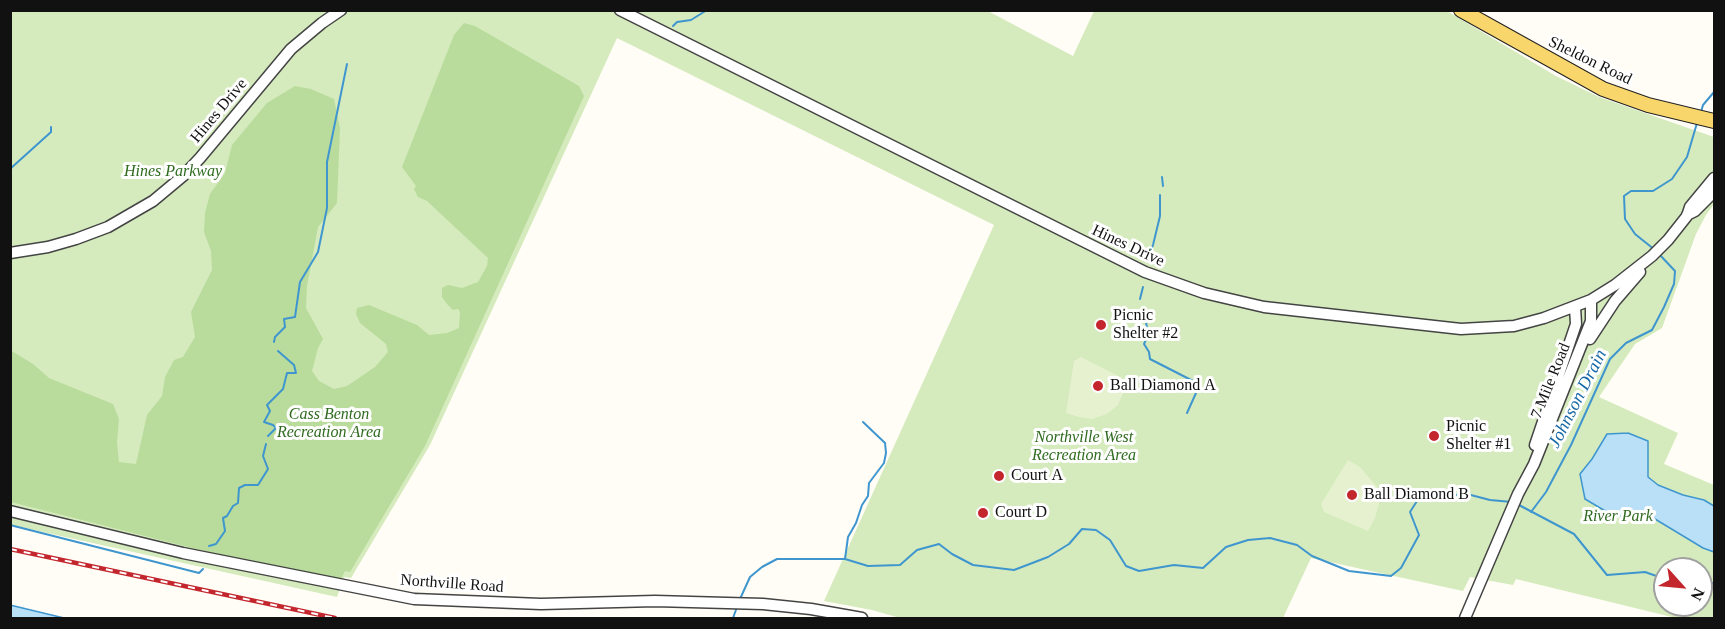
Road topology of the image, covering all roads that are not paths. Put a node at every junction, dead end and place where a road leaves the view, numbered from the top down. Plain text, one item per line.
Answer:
1 (341, 10) edge
2 (620, 10) edge
3 (1461, 10) edge
4 (1708, 121) edge
5 (1714, 178) edge
6 (1714, 192) edge
7 (1687, 216) junction
8 (10, 252) edge
9 (1651, 257) junction
10 (1591, 300) junction
11 (1575, 308) junction
12 (1564, 390) junction
13 (1529, 471) junction
14 (10, 511) edge
15 (862, 618) edge
16 (1465, 618) edge

1 - 8 street, Hines Drive
2 - 11 street, Hines Drive
3 - 4 main road, Sheldon Road
5 - 7 street
6 - 7 street
7 - 9 street
9 - 10 street, Hines Drive
9 - 12 street
10 - 11 street, Hines Drive
10 - 12 street, 7 Mile Road
11 - 13 street, 7 Mile Road
12 - 13 street, 7 Mile Road
13 - 16 street, 7 Mile Road
14 - 15 street, Northville Road

